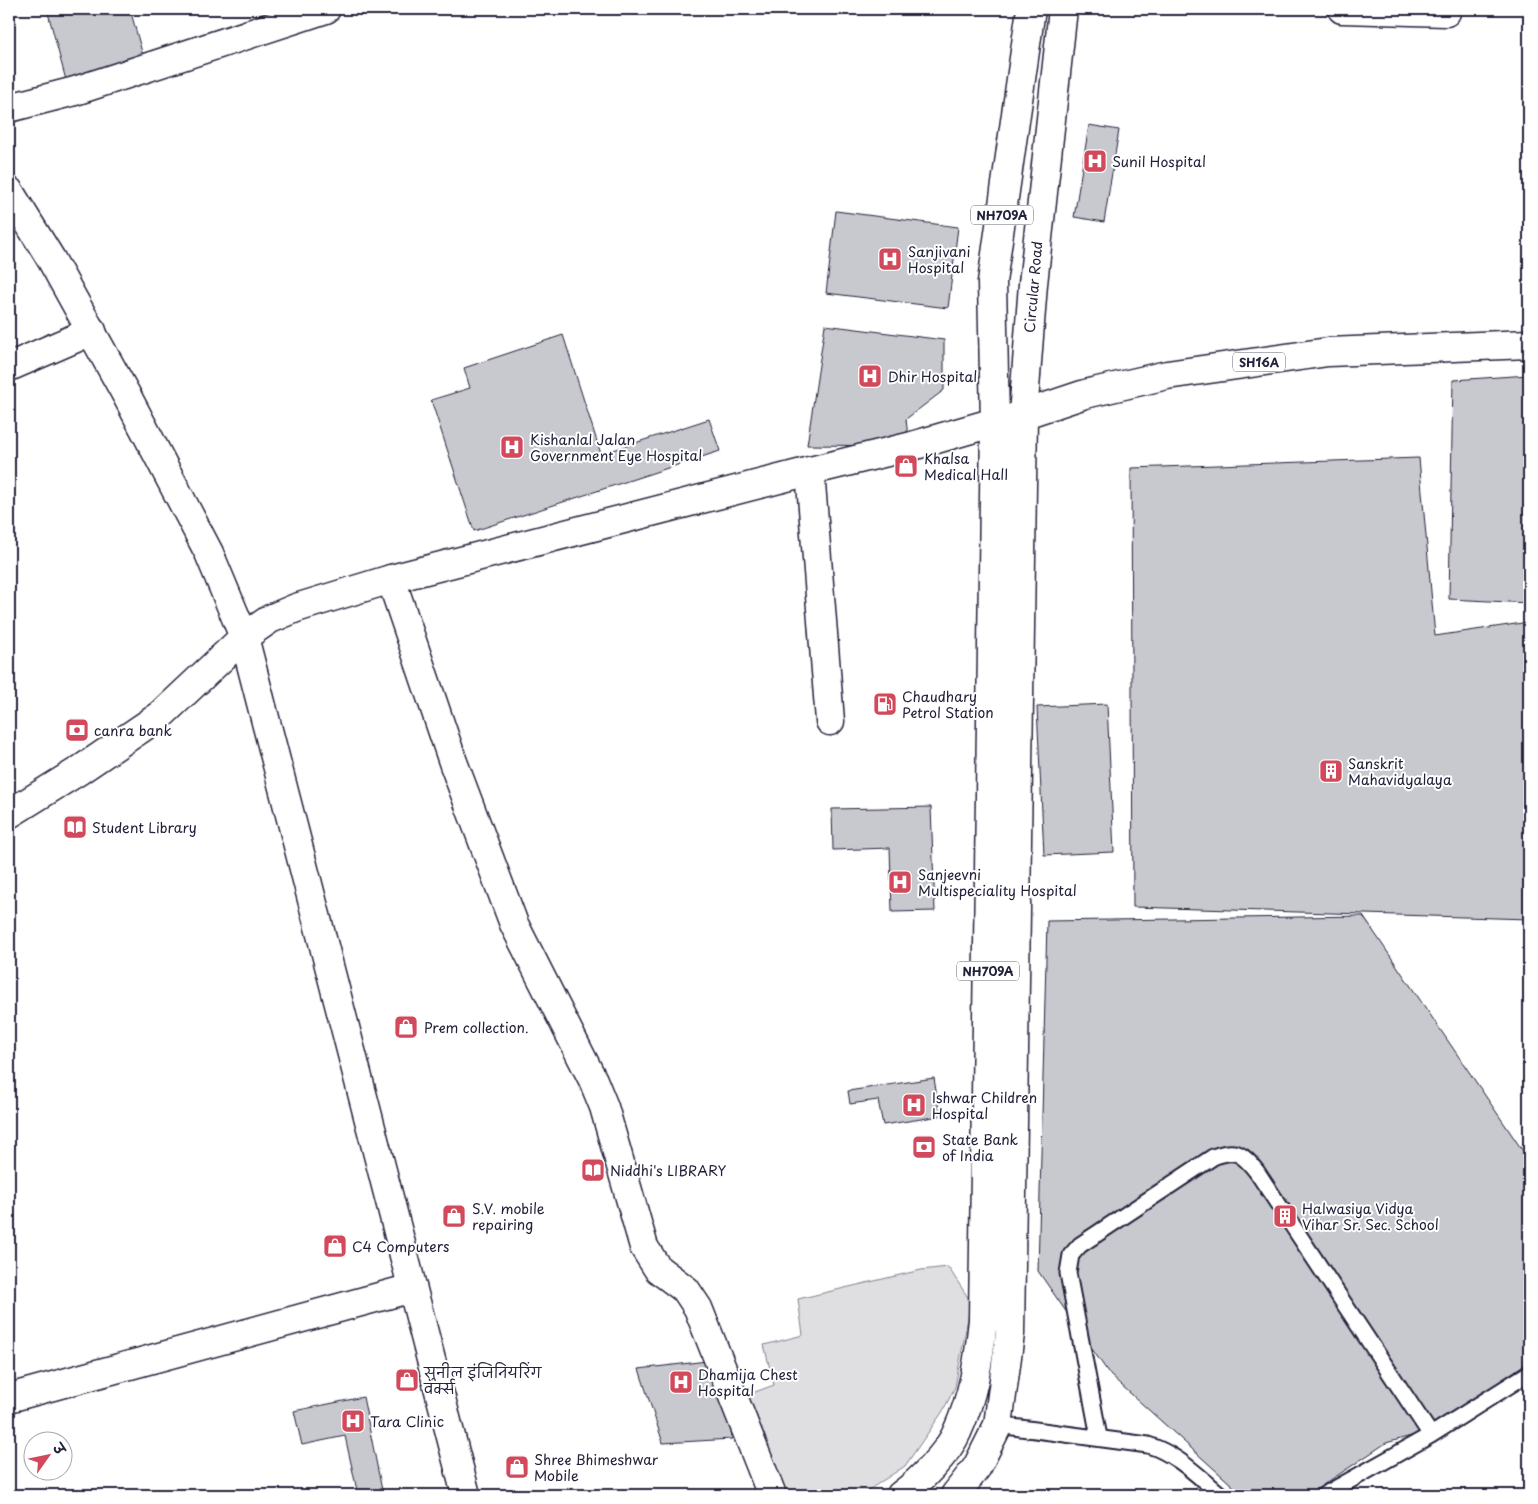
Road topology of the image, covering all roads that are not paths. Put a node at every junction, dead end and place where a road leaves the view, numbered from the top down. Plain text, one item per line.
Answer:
1 (326, 9) edge
2 (1031, 9) edge
3 (1063, 9) edge
4 (1342, 9) edge
5 (1446, 12) dead end
6 (9, 108) edge
7 (9, 191) edge
8 (92, 331) junction
9 (1529, 344) edge
10 (9, 367) edge
11 (1023, 416) junction
12 (996, 422) junction
13 (810, 471) junction
14 (391, 579) junction
15 (244, 637) junction
16 (830, 721) dead end
17 (9, 814) edge
18 (412, 1288) junction
19 (1529, 1373) edge
20 (9, 1398) edge
21 (998, 1425) junction
22 (1431, 1434) junction
23 (1099, 1437) junction
24 (466, 1495) edge
25 (772, 1495) edge
26 (901, 1495) edge
27 (955, 1495) edge
28 (1221, 1495) edge
29 (1324, 1495) edge

1 - 6 street
2 - 12 street, NH709A
3 - 11 street, Circular Road / NH709A
4 - 5 street
7 - 8 street
8 - 10 street
8 - 15 street
9 - 11 street, SH16A
11 - 12 street, SH16A
11 - 21 street, NH709A
12 - 13 street
12 - 26 street, NH709A
13 - 14 street
13 - 16 street
14 - 15 street
14 - 25 street
15 - 17 street
15 - 18 street
18 - 20 street
18 - 24 street
19 - 22 lane
21 - 23 lane
21 - 27 street, NH709A
22 - 23 lane
22 - 29 lane
23 - 28 lane

